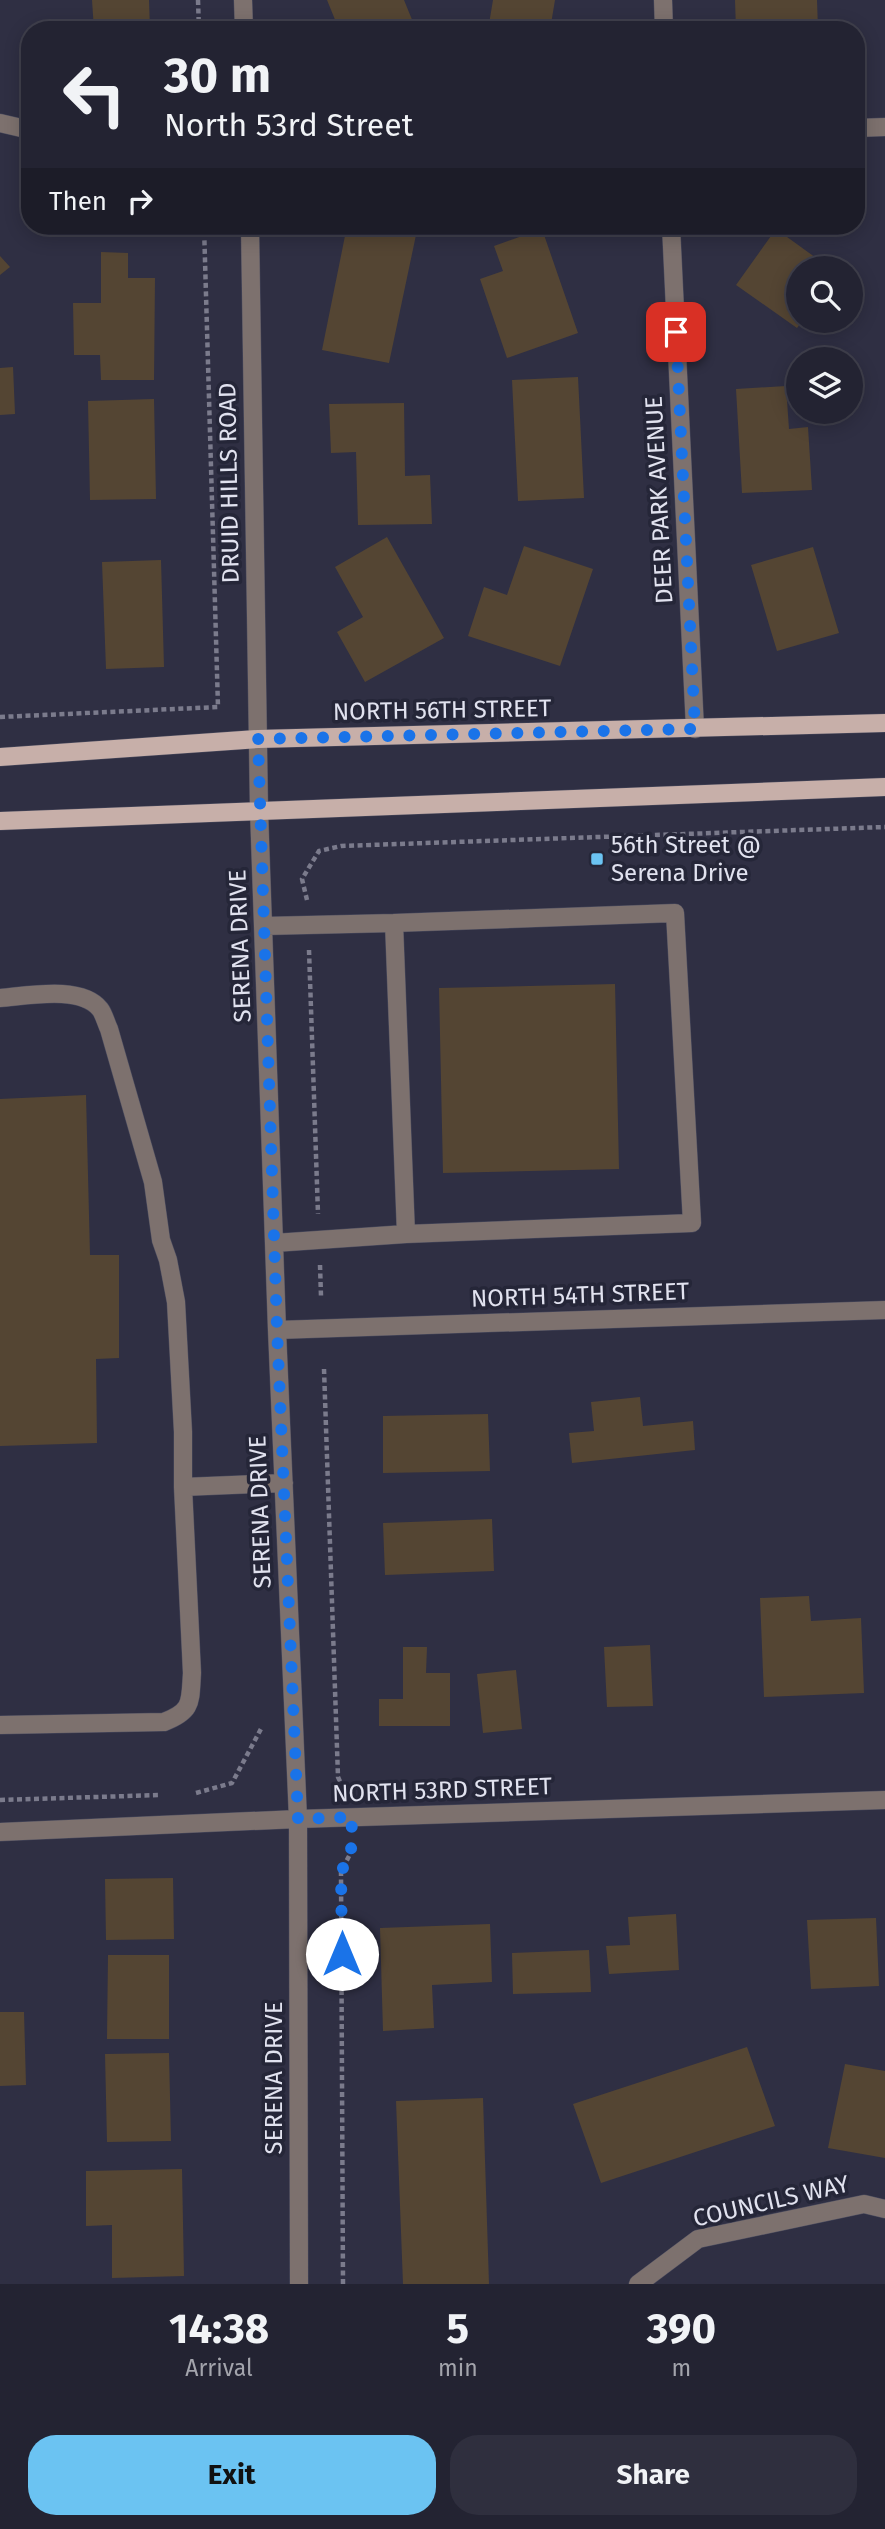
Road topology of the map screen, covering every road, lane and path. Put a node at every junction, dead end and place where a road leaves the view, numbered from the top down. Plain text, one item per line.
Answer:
1 (198, 0) edge
2 (243, 0) edge
3 (663, 0) edge
4 (199, 21) edge
5 (244, 21) edge
6 (664, 21) edge
7 (0, 123) edge
8 (885, 127) edge
9 (21, 128) edge
10 (865, 128) edge
11 (204, 235) edge
12 (250, 235) edge
13 (671, 235) edge
14 (0, 717) edge
15 (885, 723) edge
16 (695, 729) junction
17 (258, 739) junction
18 (0, 757) edge
19 (885, 787) edge
20 (260, 810) junction
21 (0, 821) edge
22 (394, 923) junction
23 (264, 926) junction
24 (0, 998) edge
25 (406, 1234) junction
26 (274, 1243) junction
27 (885, 1310) edge
28 (277, 1329) junction
29 (324, 1369) dead end
30 (284, 1483) junction
31 (183, 1487) junction
32 (0, 1724) edge
33 (262, 1727) dead end
34 (187, 1794) dead end
35 (161, 1795) dead end
36 (0, 1800) edge
37 (885, 1800) edge
38 (352, 1817) junction
39 (298, 1819) junction
40 (0, 1832) edge
41 (885, 2209) edge
42 (299, 2284) edge
43 (343, 2284) edge
44 (638, 2284) edge

1 - 4 path
2 - 5 street
3 - 6 street
7 - 9 street
8 - 10 street
11 - 14 path
12 - 17 street, DRUID HILLS ROAD
13 - 16 street, DEER PARK AVENUE
15 - 16 main road, NORTH 56TH STREET
16 - 17 main road, NORTH 56TH STREET
17 - 18 main road, NORTH 56TH STREET
17 - 20 street, SERENA DRIVE
19 - 20 main road
20 - 21 main road
20 - 23 street, SERENA DRIVE
22 - 23 street
22 - 25 street
22 - 25 street
23 - 26 street, SERENA DRIVE
24 - 31 street
25 - 26 street
26 - 28 street, SERENA DRIVE
27 - 28 street, NORTH 54TH STREET
28 - 30 street, SERENA DRIVE
29 - 38 path
30 - 31 street
30 - 39 street, SERENA DRIVE
31 - 32 street
33 - 34 path
35 - 36 path
37 - 38 street, NORTH 53RD STREET
38 - 39 street, NORTH 53RD STREET
38 - 43 path
39 - 40 street, NORTH 53RD STREET
39 - 42 street, SERENA DRIVE
41 - 44 street, COUNCILS WAY

